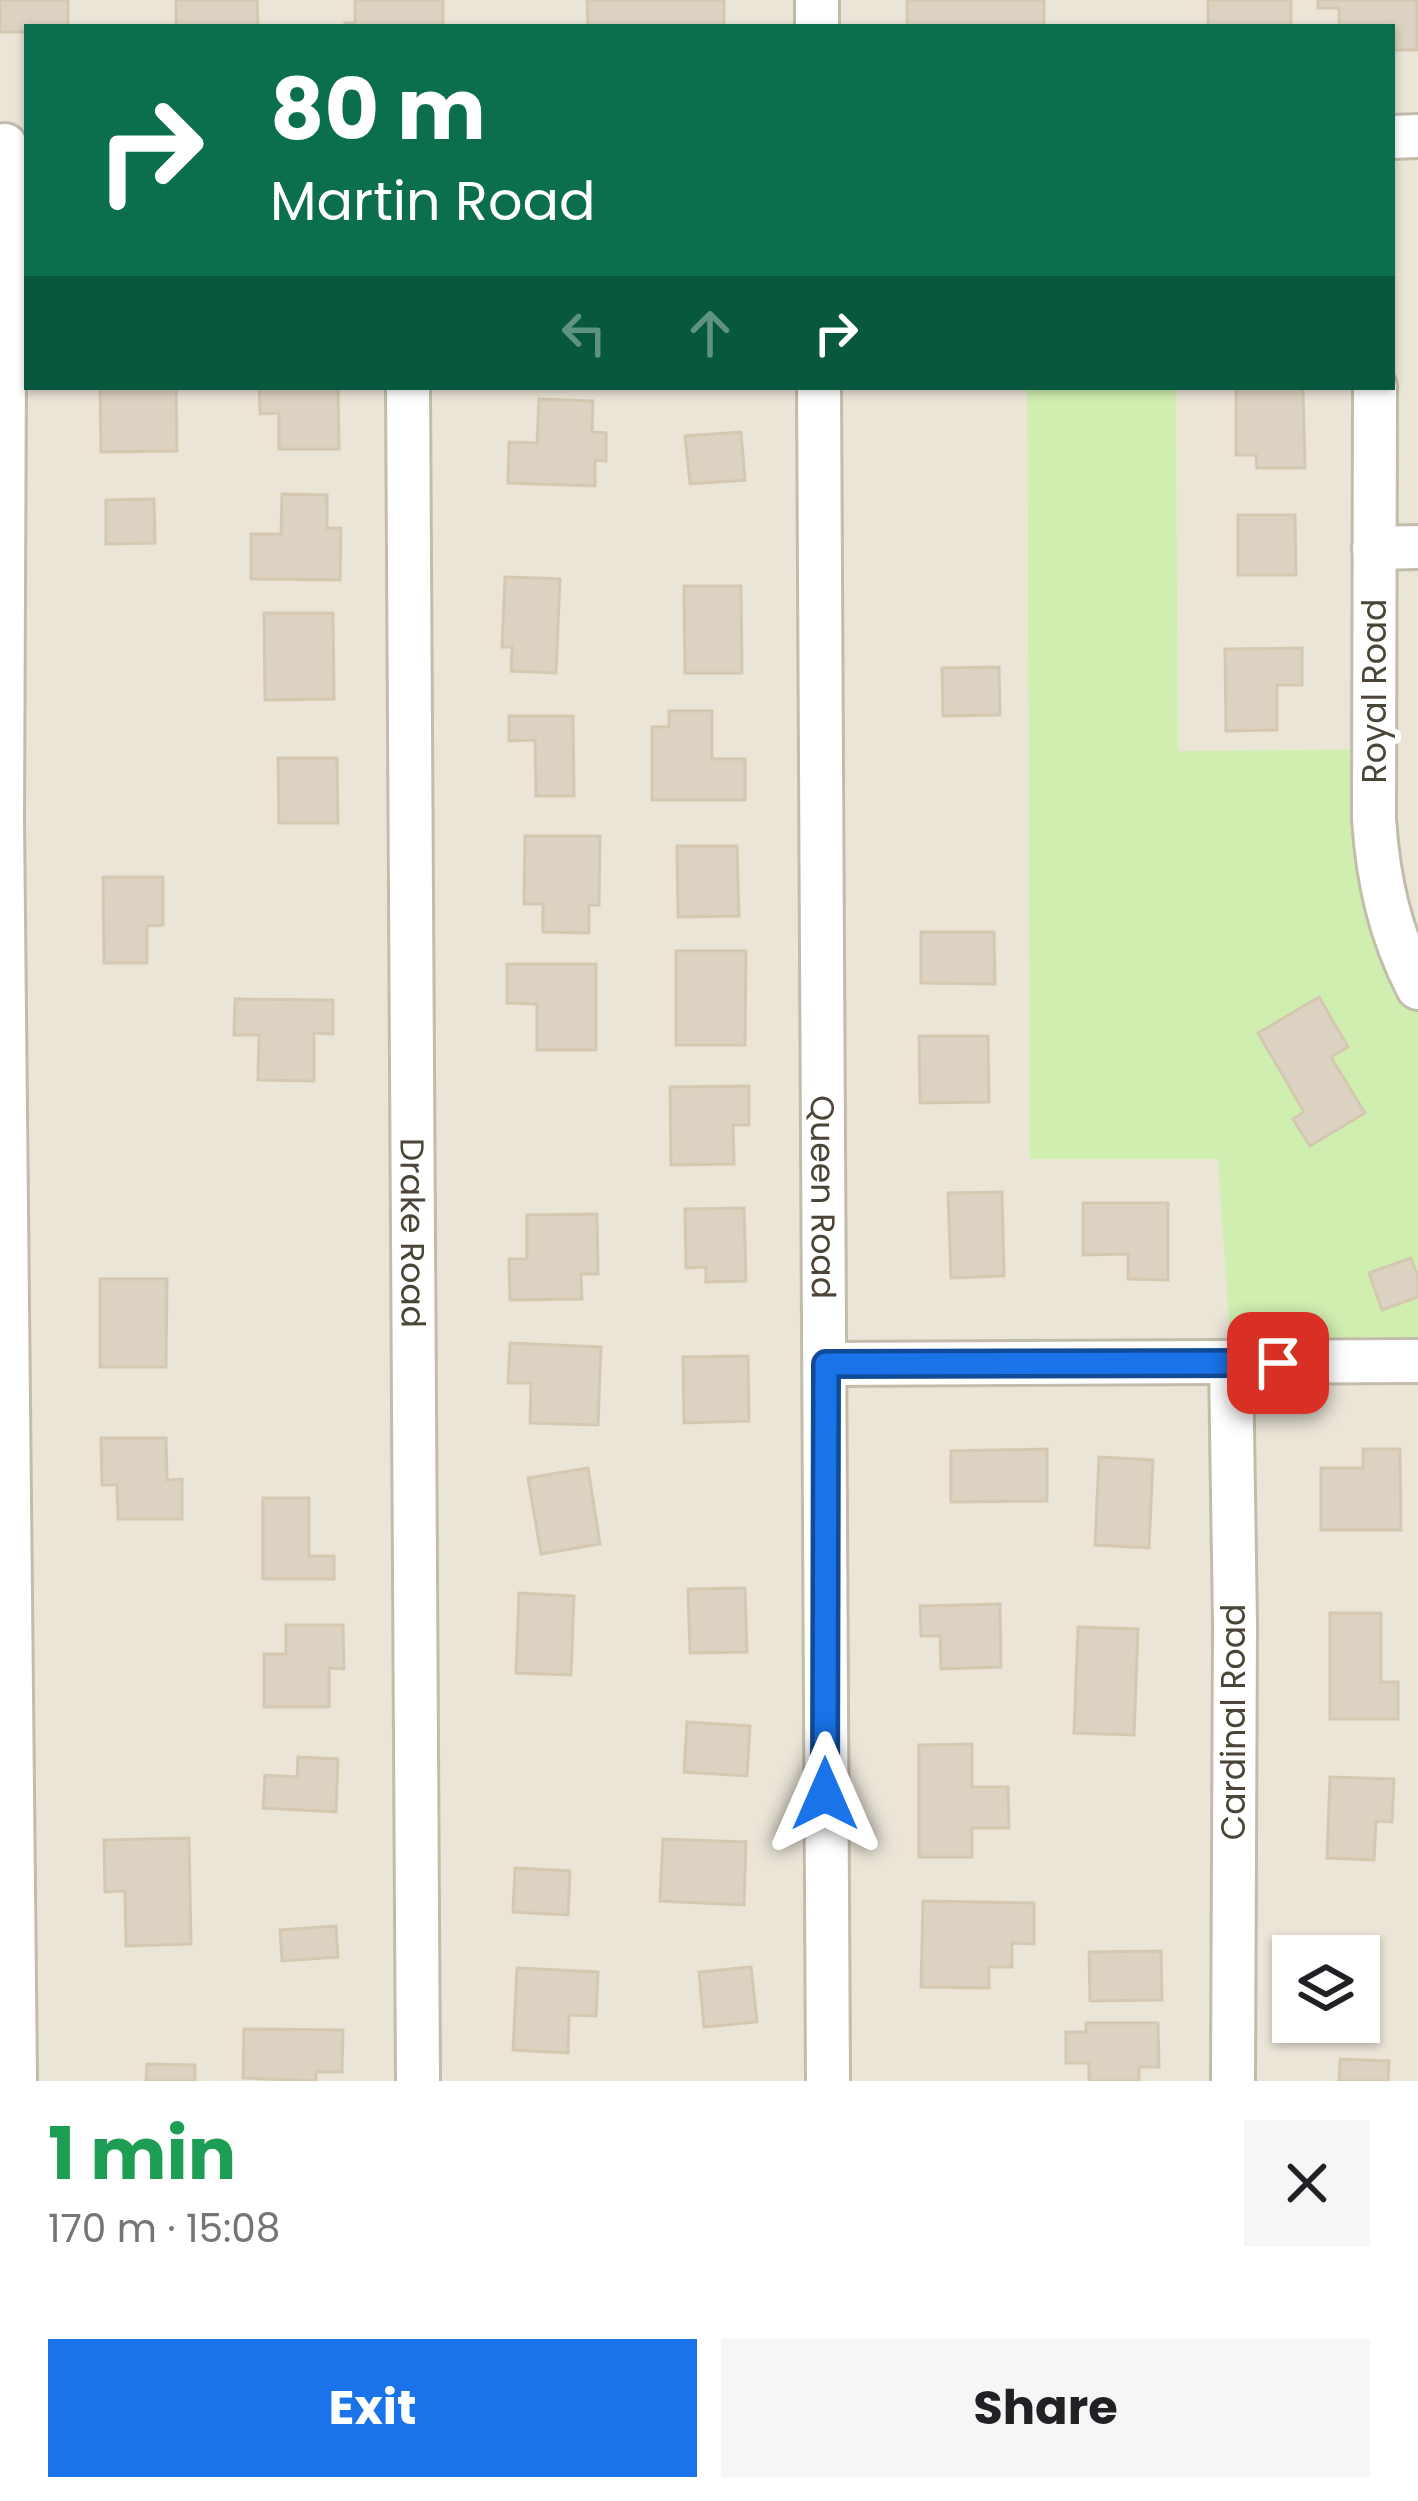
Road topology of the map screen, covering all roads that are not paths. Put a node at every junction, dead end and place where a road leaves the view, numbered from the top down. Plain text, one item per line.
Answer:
1 (10, 145) edge
2 (408, 390) edge
3 (819, 390) edge
4 (1375, 390) edge
5 (1418, 547) edge
6 (1374, 548) junction
7 (1415, 974) edge
8 (1418, 1361) edge
9 (1231, 1363) junction
10 (826, 1364) junction
11 (15, 2081) edge
12 (418, 2081) edge
13 (828, 2081) edge
14 (1233, 2081) edge

1 - 11 street
2 - 12 street, Drake Road
3 - 10 street, Queen Road
4 - 6 street, Royal Road
5 - 6 street
6 - 7 street, Royal Road
8 - 9 street
9 - 10 street
9 - 14 street, Cardinal Road
10 - 13 street, Queen Road

